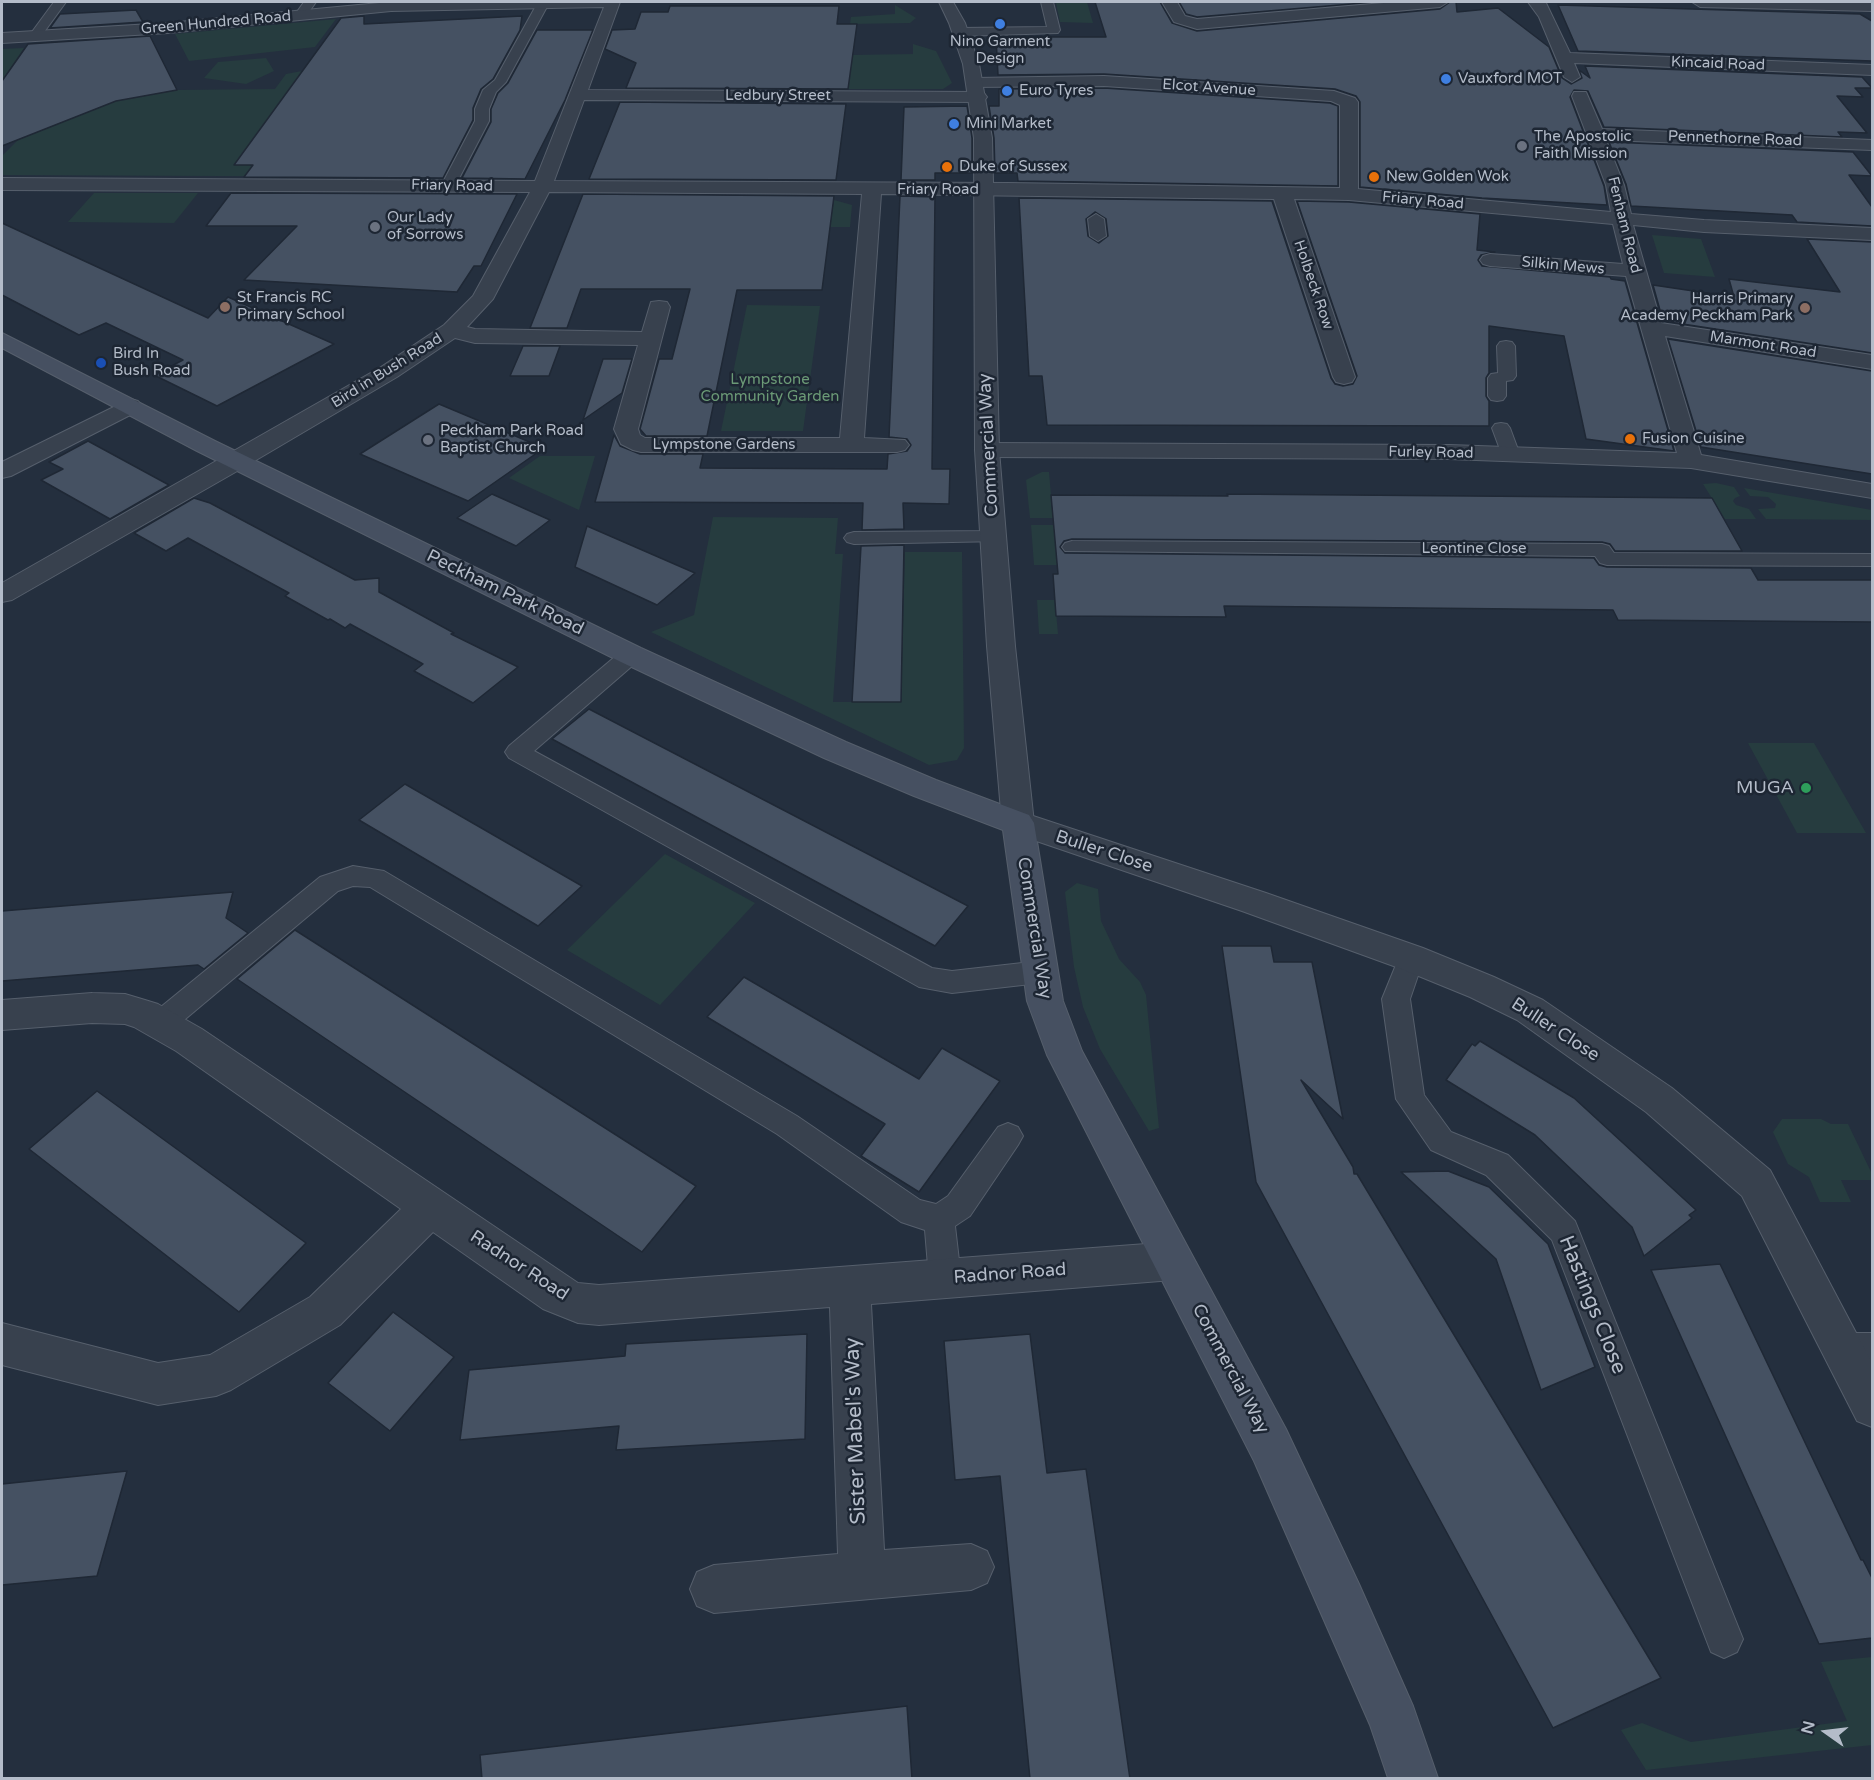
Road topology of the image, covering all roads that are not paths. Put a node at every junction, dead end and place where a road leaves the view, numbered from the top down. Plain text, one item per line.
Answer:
1 (60, 2) edge
2 (310, 2) edge
3 (612, 2) edge
4 (946, 2) edge
5 (1047, 2) edge
6 (1170, 2) edge
7 (1440, 2) edge
8 (1535, 2) edge
9 (1700, 2) edge
10 (1866, 2) edge
11 (427, 3) edge
12 (543, 3) junction
13 (1872, 6) edge
14 (175, 10) dead end
15 (300, 16) junction
16 (180, 27) junction
17 (960, 32) junction
18 (35, 36) junction
19 (2, 38) edge
20 (1564, 58) junction
21 (1872, 70) edge
22 (976, 90) junction
23 (578, 95) junction
24 (1597, 134) junction
25 (1872, 145) edge
26 (2, 184) edge
27 (448, 186) junction
28 (542, 188) junction
29 (872, 190) junction
30 (983, 190) junction
31 (1282, 193) junction
32 (1349, 194) junction
33 (1094, 205) junction
34 (1624, 219) junction
35 (1872, 234) edge
36 (1098, 236) dead end
37 (1490, 260) dead end
38 (1636, 272) junction
39 (659, 307) dead end
40 (1653, 328) junction
41 (452, 330) junction
42 (651, 339) junction
43 (2, 340) edge
44 (1506, 346) dead end
45 (1872, 362) edge
46 (1344, 377) dead end
47 (1497, 396) dead end
48 (130, 406) junction
49 (1501, 428) dead end
50 (852, 445) junction
51 (897, 445) dead end
52 (987, 450) junction
53 (1511, 455) junction
54 (237, 461) junction
55 (1691, 461) junction
56 (2, 471) edge
57 (1872, 491) edge
58 (994, 537) junction
59 (854, 538) dead end
60 (1071, 547) dead end
61 (1872, 560) edge
62 (2, 594) edge
63 (631, 655) junction
64 (1018, 823) junction
65 (1411, 958) junction
66 (1040, 972) junction
67 (2, 1015) edge
68 (161, 1023) junction
69 (1008, 1136) dead end
70 (431, 1207) junction
71 (939, 1219) junction
72 (1173, 1261) junction
73 (945, 1278) junction
74 (850, 1286) junction
75 (2, 1344) edge
76 (1857, 1349) edge
77 (1872, 1406) edge
78 (971, 1567) dead end
79 (862, 1575) junction
80 (714, 1589) dead end
81 (1724, 1639) dead end
82 (1413, 1779) edge

1 - 18 lane
2 - 15 lane
3 - 12 street, Green Hundred Road
3 - 23 street, Bird in Bush Road
4 - 17 street, Commercial Way
5 - 17 lane
6 - 7 street
8 - 20 street, Fenham Road
9 - 13 street
10 - 13 street
11 - 12 street, Green Hundred Road
11 - 15 street, Green Hundred Road
12 - 27 lane
14 - 16 street
15 - 16 street, Green Hundred Road
16 - 18 street, Green Hundred Road
17 - 22 street, Commercial Way
18 - 19 street, Green Hundred Road
20 - 21 street, Kincaid Road
20 - 24 street, Fenham Road
22 - 23 street, Ledbury Street
22 - 30 street, Commercial Way
22 - 32 street, Elcot Avenue
23 - 28 street, Bird in Bush Road
24 - 25 street, Pennethorne Road
24 - 34 street, Fenham Road
26 - 27 street, Friary Road
27 - 28 street, Friary Road
28 - 29 street, Friary Road
28 - 41 street, Bird in Bush Road
29 - 30 street, Friary Road
29 - 50 street
30 - 33 street, Friary Road
30 - 52 street, Commercial Way
31 - 32 street, Friary Road
31 - 33 street, Friary Road
31 - 46 street, Holbeck Row
32 - 34 street, Friary Road
33 - 36 lane
34 - 35 street, Friary Road
34 - 38 street, Fenham Road
37 - 38 street, Silkin Mews
38 - 40 street, Fenham Road
39 - 42 street, Lympstone Gardens
40 - 45 street, Marmont Road
40 - 55 street, Fenham Road
41 - 42 street
41 - 54 street, Bird in Bush Road
42 - 50 street, Lympstone Gardens
43 - 48 main road, Peckham Park Road
44 - 47 lane
48 - 54 main road, Peckham Park Road
48 - 56 street
49 - 53 lane
50 - 51 street, Lympstone Gardens
52 - 53 street, Furley Road
52 - 58 street, Commercial Way
53 - 55 street, Furley Road
54 - 62 street, Bird in Bush Road
54 - 63 main road, Peckham Park Road
55 - 57 street, Furley Road
58 - 59 lane
58 - 64 street, Commercial Way
60 - 61 lane, Leontine Close
63 - 64 main road, Peckham Park Road
63 - 66 lane
64 - 65 street, Buller Close
64 - 66 main road, Commercial Way
65 - 76 street, Buller Close
65 - 81 lane, Hastings Close
66 - 72 main road, Commercial Way
67 - 68 street, Radnor Road
68 - 70 street, Radnor Road
68 - 71 lane
69 - 71 lane
70 - 74 street, Radnor Road
70 - 75 street
71 - 73 lane
72 - 73 street, Radnor Road
72 - 82 main road, Commercial Way
73 - 74 street, Radnor Road
74 - 79 street, Sister Mabel's Way
76 - 77 street, Buller Close
78 - 79 street
79 - 80 street

